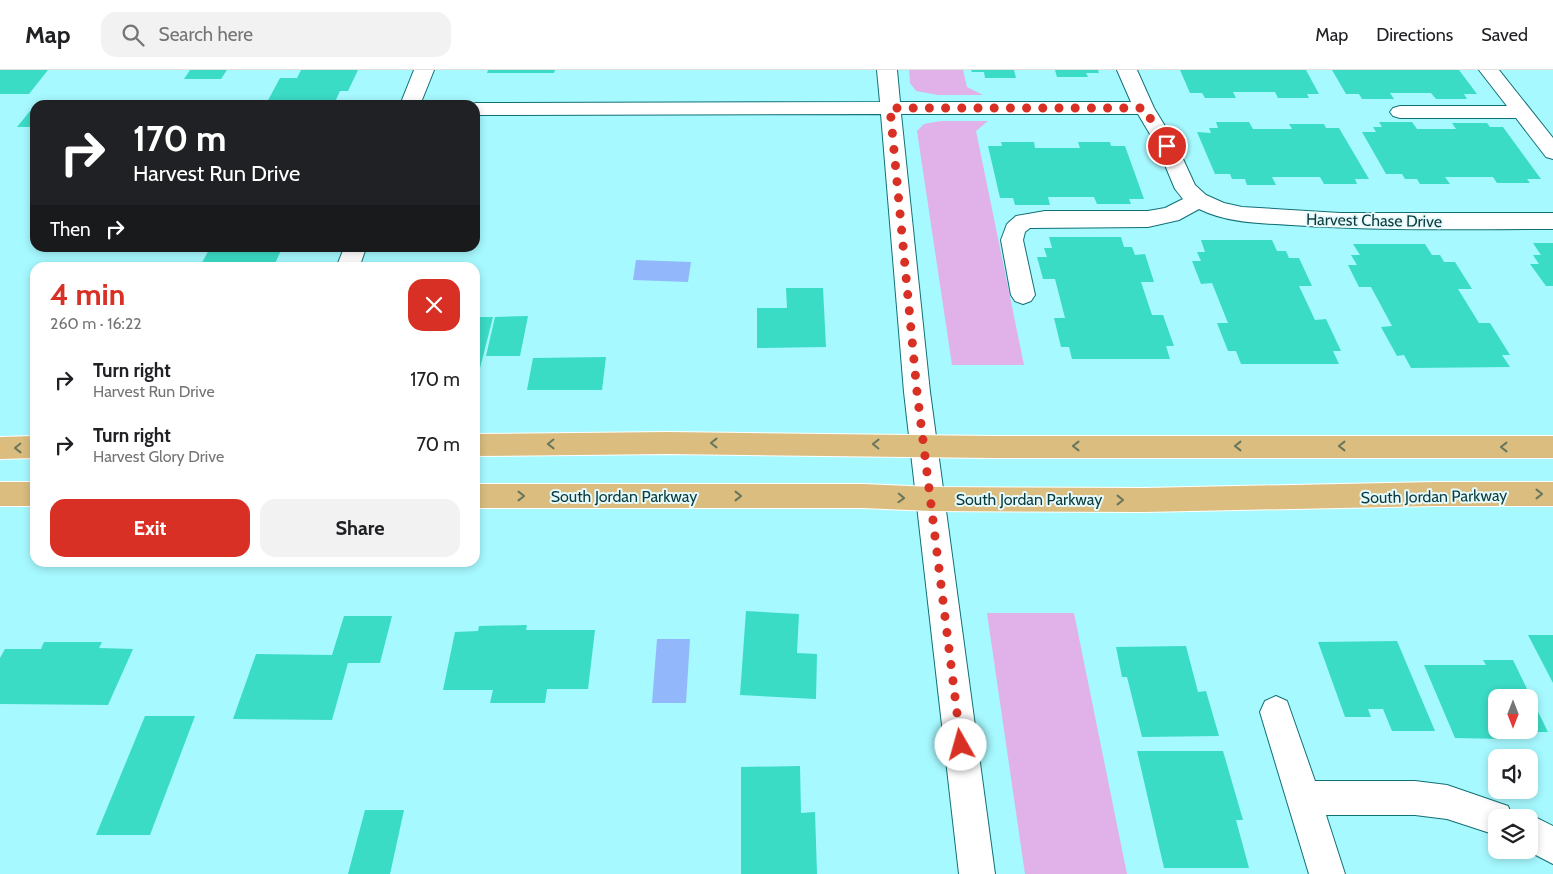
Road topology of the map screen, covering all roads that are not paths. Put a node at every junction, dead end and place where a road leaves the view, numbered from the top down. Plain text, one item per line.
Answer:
1 (424, 70) edge
2 (887, 70) edge
3 (1127, 70) edge
4 (1489, 70) edge
5 (412, 100) edge
6 (890, 108) junction
7 (1144, 108) junction
8 (480, 110) edge
9 (1400, 112) dead end
10 (1522, 112) junction
11 (1553, 152) edge
12 (1198, 200) junction
13 (1553, 221) edge
14 (1023, 295) dead end
15 (480, 445) edge
16 (925, 445) junction
17 (1553, 446) edge
18 (0, 448) edge
19 (30, 448) edge
20 (0, 494) edge
21 (30, 494) edge
22 (1553, 494) edge
23 (480, 496) edge
24 (932, 499) junction
25 (1276, 712) dead end
26 (1304, 798) junction
27 (1488, 815) edge
28 (1538, 837) edge
29 (1553, 846) edge
30 (977, 874) edge
31 (1327, 874) edge

1 - 5 street
2 - 6 street
3 - 7 street
4 - 10 street
6 - 7 street
6 - 8 street
6 - 16 street
7 - 12 street
9 - 10 street
10 - 11 street
12 - 13 street, Harvest Chase Drive
12 - 14 street
16 -> 15 main road
17 -> 16 main road
16 - 24 street
19 -> 18 main road
20 - 21 main road
24 -> 22 main road, South Jordan Parkway
23 -> 24 main road, South Jordan Parkway
24 - 30 street
25 - 26 street
26 - 27 street
26 - 31 street
28 - 29 street

